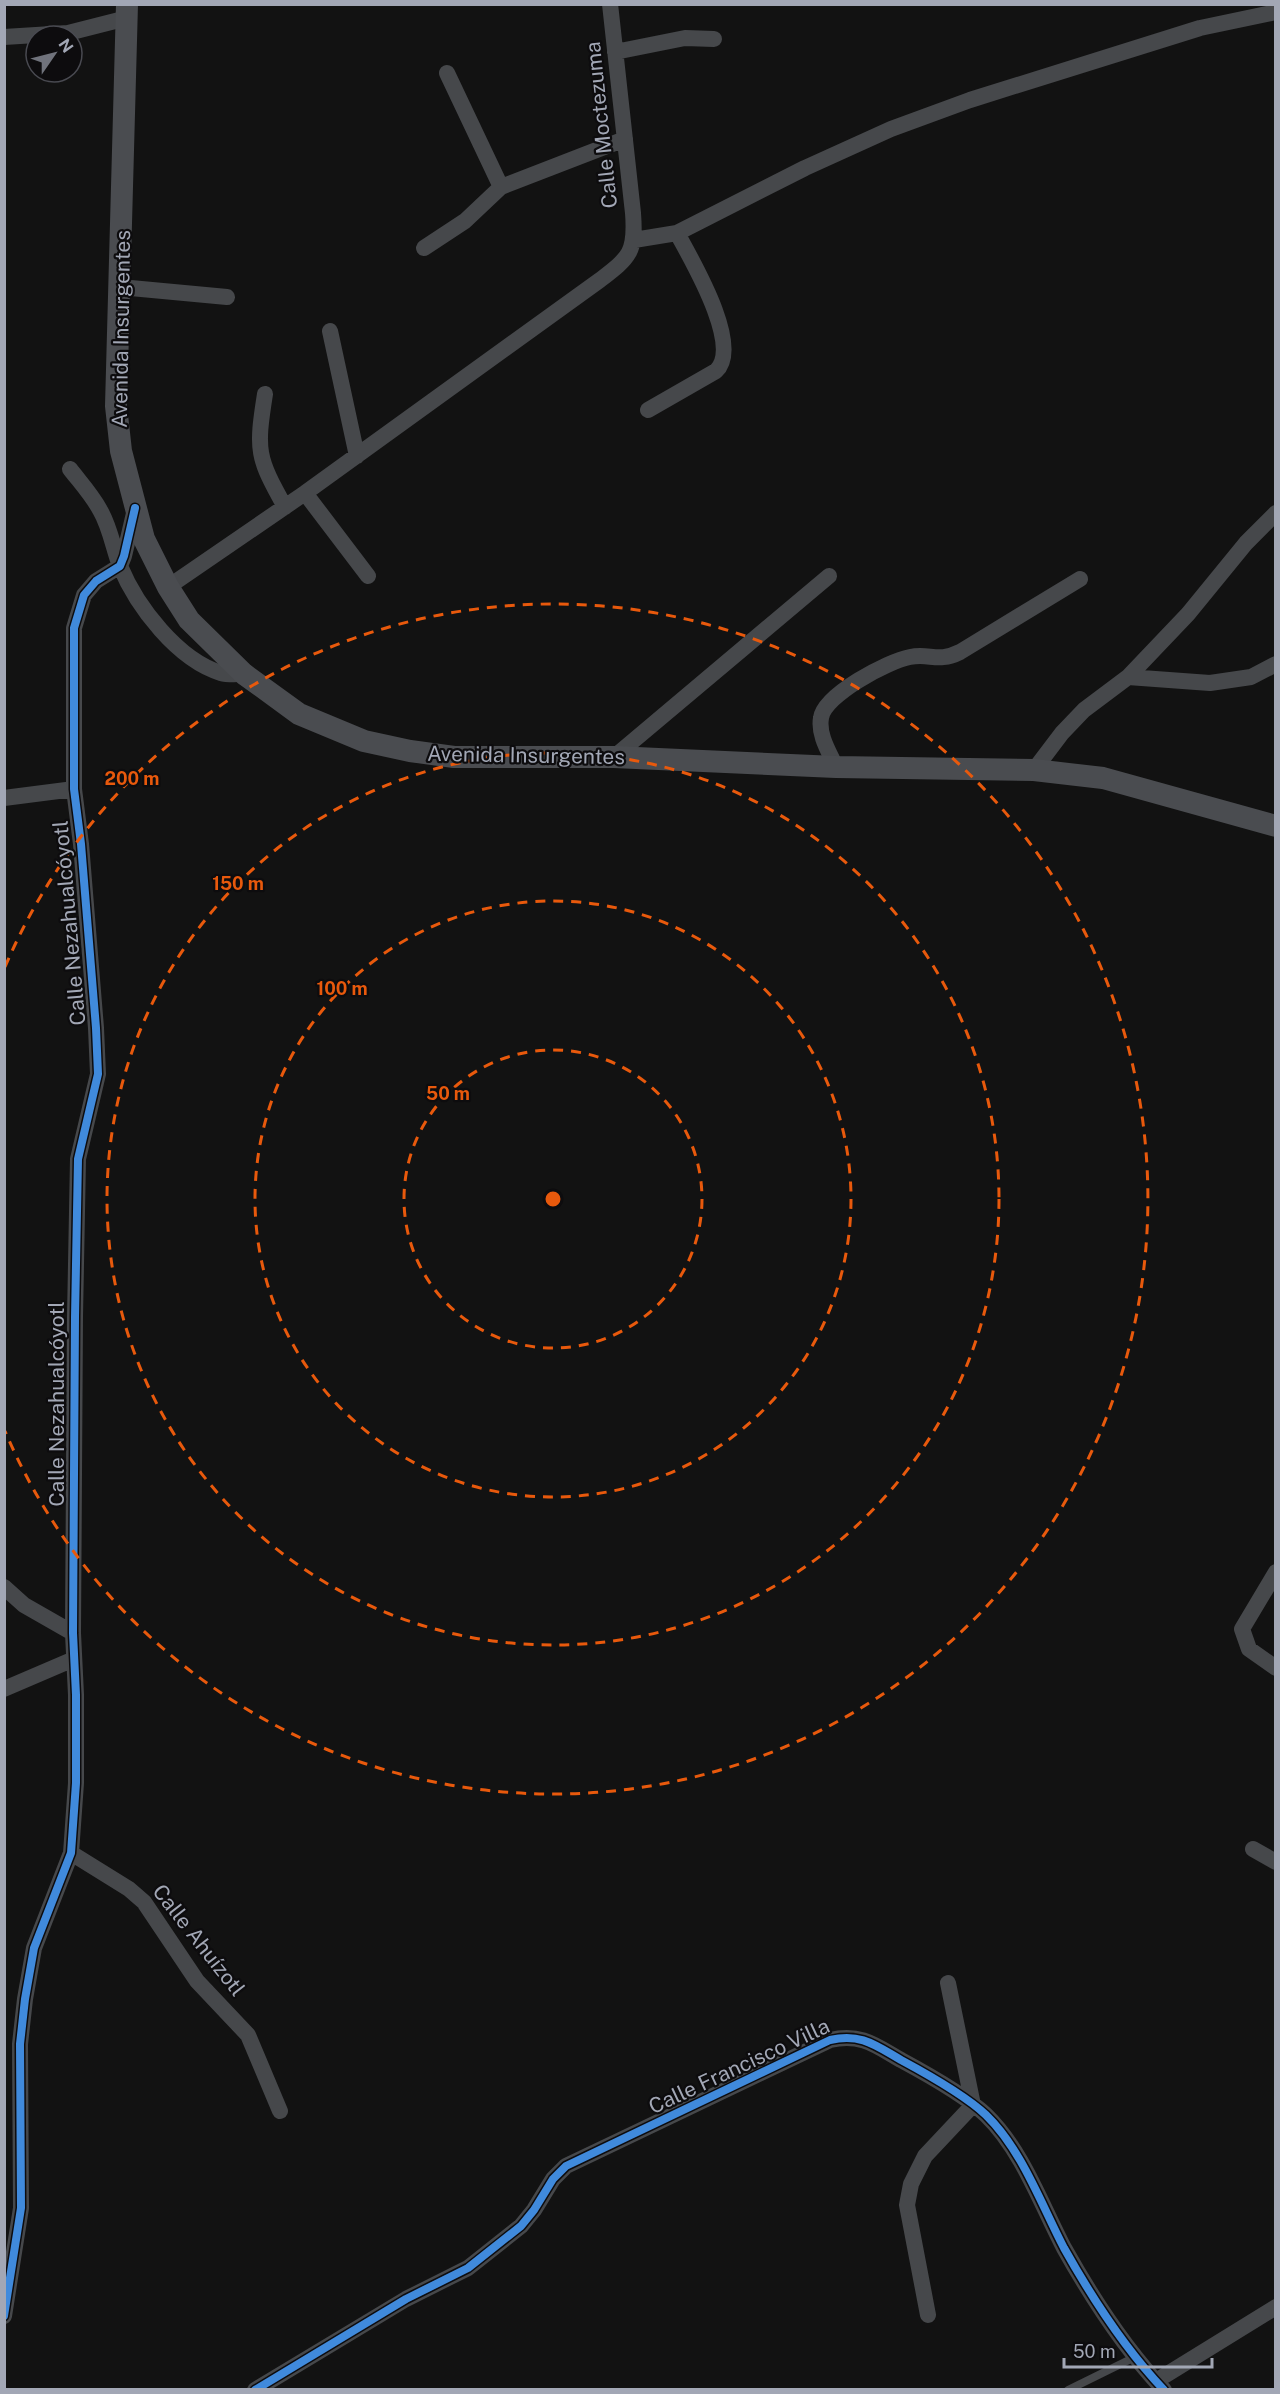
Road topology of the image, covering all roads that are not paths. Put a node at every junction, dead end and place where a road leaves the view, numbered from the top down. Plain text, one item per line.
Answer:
1 (610, 4) edge
2 (127, 11) edge
3 (1275, 12) edge
4 (4, 37) edge
5 (714, 39) dead end
6 (615, 52) junction
7 (447, 73) dead end
8 (624, 139) junction
9 (501, 187) junction
10 (677, 232) junction
11 (634, 240) junction
12 (424, 248) dead end
13 (120, 287) junction
14 (227, 297) dead end
15 (330, 331) dead end
16 (265, 394) dead end
17 (648, 410) dead end
18 (357, 456) junction
19 (70, 469) dead end
20 (306, 493) junction
21 (285, 507) junction
22 (135, 508) junction
23 (1275, 513) edge
24 (120, 566) junction
25 (368, 576) dead end
26 (829, 576) dead end
27 (1080, 579) dead end
28 (168, 587) junction
29 (1275, 664) edge
30 (244, 674) junction
31 (1128, 677) junction
32 (614, 757) junction
33 (836, 767) junction
34 (1034, 770) junction
35 (74, 789) junction
36 (4, 798) edge
37 (1275, 826) edge
38 (1275, 1572) edge
39 (4, 1587) edge
40 (73, 1633) junction
41 (74, 1659) junction
42 (1275, 1668) edge
43 (4, 1689) edge
44 (1253, 1849) dead end
45 (71, 1853) junction
46 (1275, 1862) edge
47 (948, 1983) dead end
48 (973, 2105) junction
49 (280, 2111) dead end
50 (1275, 2307) edge
51 (928, 2315) dead end
52 (4, 2316) edge
53 (1135, 2357) junction
54 (1156, 2387) edge
55 (255, 2390) edge
56 (1068, 2390) edge

1 - 6 street, Calle Moctezuma
2 - 4 street
2 - 13 main road, Avenida Insurgentes
3 - 10 street
5 - 6 street
6 - 8 street, Calle Moctezuma
7 - 9 street
8 - 9 street
8 - 11 street, Calle Moctezuma
9 - 12 street
10 - 11 street
10 - 17 street
11 - 18 street
13 - 14 street
13 - 22 main road, Avenida Insurgentes
15 - 18 street
16 - 21 street
18 - 20 street
19 - 24 street
20 - 21 street
20 - 25 street
21 - 28 street
22 - 24 street
22 - 28 main road, Avenida Insurgentes
23 - 31 street
24 - 30 street
24 - 35 street, Calle Nezahualcóyotl
26 - 32 street
27 - 33 street
28 - 30 main road, Avenida Insurgentes
29 - 31 street
30 - 32 main road, Avenida Insurgentes
31 - 34 street
32 - 33 main road, Avenida Insurgentes
33 - 34 main road, Avenida Insurgentes
34 - 37 main road, Avenida Insurgentes
35 - 36 street
35 - 40 street, Calle Nezahualcóyotl
38 - 42 street
39 - 40 street
40 - 41 street, Calle Nezahualcóyotl
41 - 43 street
41 - 45 street, Calle Nezahualcóyotl
44 - 46 street
45 - 49 street, Calle Ahuízotl
45 - 52 street, Calle Nezahualcóyotl
47 - 48 street
48 - 51 street
48 - 53 street, Calle Francisco Villa
48 - 55 street, Calle Francisco Villa
50 - 54 street, Calle Francisco Villa
53 - 54 street, Calle Francisco Villa
53 - 56 lane

